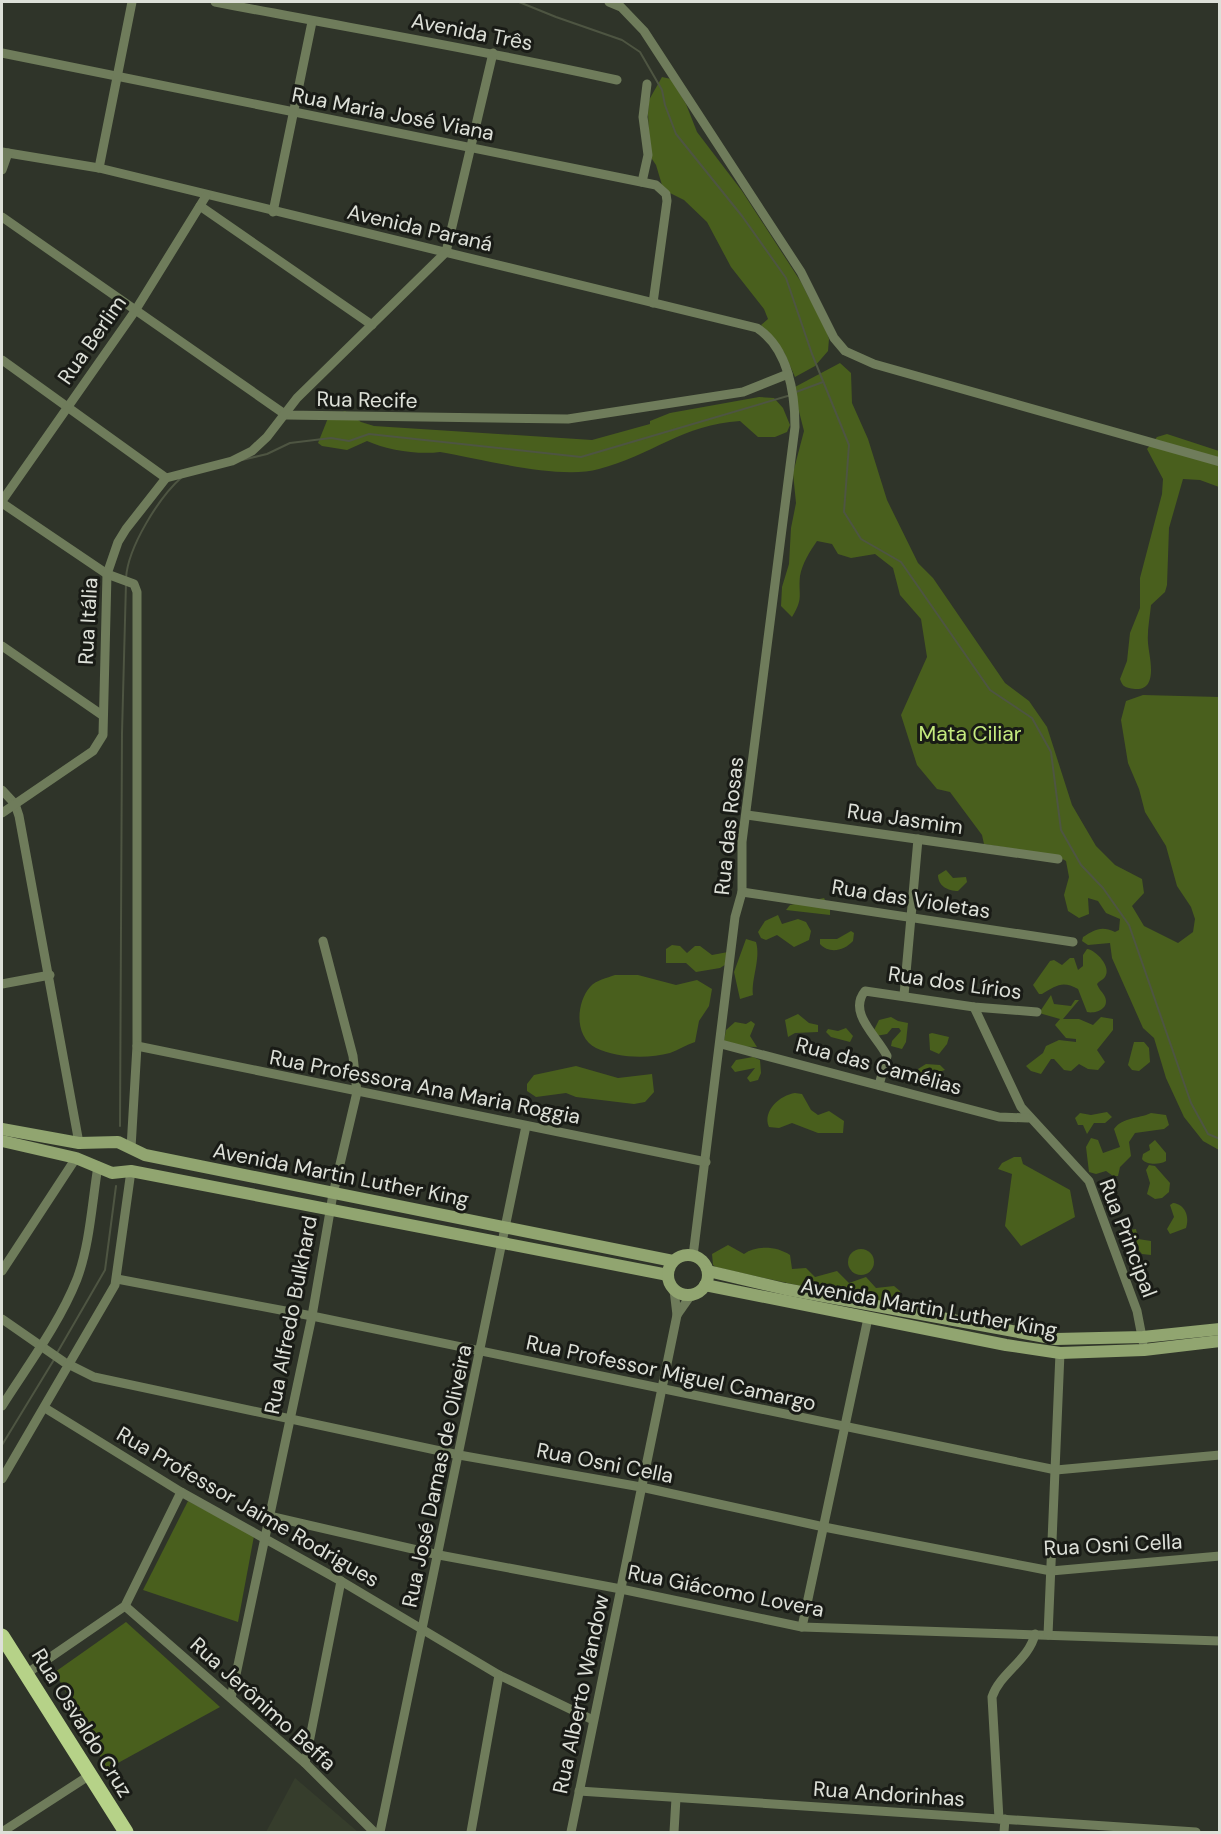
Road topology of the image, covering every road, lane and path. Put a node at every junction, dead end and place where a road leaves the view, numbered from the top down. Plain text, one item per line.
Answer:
1 (132, 2) edge
2 (215, 2) edge
3 (609, 2) edge
4 (312, 22) junction
5 (2, 52) edge
6 (494, 53) junction
7 (115, 77) junction
8 (617, 80) dead end
9 (647, 84) dead end
10 (292, 114) junction
11 (471, 148) junction
12 (4, 152) edge
13 (99, 168) junction
14 (2, 170) edge
15 (642, 182) junction
16 (206, 196) junction
17 (200, 206) junction
18 (273, 212) junction
19 (2, 217) edge
20 (446, 252) junction
21 (653, 303) junction
22 (135, 311) junction
23 (372, 325) junction
24 (2, 360) edge
25 (788, 374) junction
26 (792, 395) joint
27 (69, 405) junction
28 (286, 415) junction
29 (1220, 462) edge
30 (166, 478) junction
31 (2, 502) edge
32 (107, 574) junction
33 (2, 646) edge
34 (102, 715) junction
35 (2, 790) edge
36 (15, 804) junction
37 (2, 813) edge
38 (747, 815) junction
39 (918, 839) junction
40 (1058, 859) dead end
41 (742, 892) junction
42 (911, 918) junction
43 (323, 941) dead end
44 (1073, 942) dead end
45 (50, 975) junction
46 (2, 984) edge
47 (904, 995) junction
48 (974, 1007) junction
49 (1037, 1012) dead end
50 (721, 1044) junction
51 (137, 1046) junction
52 (879, 1085) junction
53 (357, 1092) junction
54 (1028, 1118) junction
55 (526, 1126) junction
56 (2, 1129) edge
57 (2, 1141) edge
58 (33, 1142) junction
59 (79, 1143) junction
60 (102, 1144) junction
61 (132, 1148) junction
62 (76, 1158) junction
63 (706, 1162) junction
64 (98, 1166) junction
65 (132, 1171) junction
66 (228, 1172) junction
67 (225, 1188) junction
68 (333, 1194) junction
69 (331, 1209) junction
70 (505, 1228) junction
71 (502, 1242) junction
72 (693, 1256) junction
73 (674, 1261) junction
74 (2, 1270) edge
75 (708, 1271) junction
76 (668, 1275) junction
77 (117, 1280) junction
78 (705, 1286) junction
79 (674, 1290) junction
80 (691, 1295) junction
81 (678, 1315) junction
82 (312, 1316) junction
83 (868, 1318) junction
84 (2, 1319) edge
85 (1220, 1329) edge
86 (1007, 1339) junction
87 (1220, 1341) edge
88 (1143, 1343) junction
89 (40, 1346) junction
90 (481, 1352) junction
91 (1060, 1353) junction
92 (67, 1363) junction
93 (661, 1389) junction
94 (2, 1406) edge
95 (45, 1408) junction
96 (289, 1418) junction
97 (847, 1428) junction
98 (459, 1455) junction
99 (1220, 1455) edge
100 (1056, 1470) junction
101 (2, 1479) edge
102 (641, 1487) junction
103 (181, 1492) junction
104 (268, 1516) junction
105 (824, 1527) junction
106 (264, 1538) junction
107 (439, 1555) junction
108 (1220, 1556) edge
109 (1050, 1571) junction
110 (342, 1581) junction
111 (621, 1589) junction
112 (125, 1606) junction
113 (802, 1627) junction
114 (424, 1630) junction
115 (1035, 1634) junction
116 (1048, 1635) junction
117 (2, 1636) edge
118 (1220, 1641) edge
119 (26, 1674) junction
120 (499, 1675) junction
121 (231, 1698) junction
122 (593, 1720) junction
123 (306, 1763) junction
124 (90, 1775) junction
125 (579, 1791) junction
126 (676, 1798) junction
127 (1002, 1819) junction
128 (2, 1832) edge
129 (126, 1833) edge
130 (374, 1833) edge
131 (380, 1833) edge
132 (471, 1833) edge
133 (571, 1833) edge
134 (674, 1833) edge
135 (1004, 1833) edge
136 (1196, 1833) edge

1 - 7 street
2 - 4 street, Avenida Três
3 - 29 street
4 - 6 street, Avenida Três
4 - 10 street
5 - 7 street, Rua Maria José Viana
6 - 8 street, Avenida Três
6 - 11 street
7 - 10 street, Rua Maria José Viana
7 - 13 street
9 - 15 street
10 - 11 street, Rua Maria José Viana
10 - 18 street
11 - 15 street, Rua Maria José Viana
11 - 20 street
12 - 13 street, Avenida Paraná
12 - 14 street
13 - 16 street, Avenida Paraná
15 - 21 street, Rua Maria José Viana
16 - 17 street, Rua Berlim
16 - 18 street, Avenida Paraná
17 - 22 street, Rua Berlim
17 - 23 street
18 - 20 street, Avenida Paraná
19 - 22 street, Rua Recife
20 - 21 street, Avenida Paraná
20 - 23 street
21 - 25 street, Avenida Paraná
22 - 27 street, Rua Berlim
22 - 28 street, Rua Recife
23 - 28 street
24 - 27 street
25 - 26 street, Avenida Paraná
25 - 28 street, Rua Recife
26 - 38 street, Rua das Rosas
27 - 30 street
27 - 31 street, Rua Berlim
28 - 30 street
30 - 32 street, Rua Itália
31 - 32 street
32 - 34 street, Rua Itália
32 - 51 street
33 - 34 street
34 - 36 street, Rua Itália
35 - 36 street
36 - 37 street, Rua Itália
36 - 45 street
38 - 39 street, Rua Jasmim
38 - 41 street, Rua das Rosas
39 - 40 street, Rua Jasmim
39 - 42 street
41 - 42 street, Rua das Violetas
41 - 50 street, Rua das Rosas
42 - 44 street, Rua das Violetas
42 - 47 street
43 - 53 street, Rua Alfredo Bulkhard
45 - 46 street
45 - 59 street
47 - 48 street, Rua dos Lírios
47 - 52 street, Rua dos Lírios
48 - 49 street, Rua dos Lírios
48 - 54 street, Rua Principal
50 - 52 street, Rua das Camélias
50 - 63 street, Rua das Rosas
51 - 53 street, Rua Professora Ana Maria Roggia
51 - 61 street
52 - 54 street, Rua das Camélias
53 - 55 street, Rua Professora Ana Maria Roggia
53 - 68 street, Rua Alfredo Bulkhard
54 - 88 street, Rua Principal
55 - 63 street, Rua Professora Ana Maria Roggia
55 - 70 street, Rua José Damas de Oliveira
56 - 58 main road, Avenida Martin Luther King
57 - 58 main road, Avenida Martin Luther King
58 - 59 main road, Avenida Martin Luther King
58 - 62 main road, Avenida Martin Luther King
59 - 60 main road, Avenida Martin Luther King
60 - 61 main road, Avenida Martin Luther King
60 - 64 main road
61 - 65 main road
61 - 66 main road, Avenida Martin Luther King
62 - 64 main road, Avenida Martin Luther King
62 - 74 street
63 - 72 street, Rua das Rosas
64 - 65 main road, Avenida Martin Luther King
64 - 89 street
65 - 67 main road, Avenida Martin Luther King
65 - 77 street
66 - 67 main road
66 - 68 main road, Avenida Martin Luther King
67 - 69 main road, Avenida Martin Luther King
68 - 69 street, Rua Alfredo Bulkhard
68 - 70 main road, Avenida Martin Luther King
69 - 71 main road, Avenida Martin Luther King
69 - 82 street, Rua Alfredo Bulkhard
70 - 71 street, Rua José Damas de Oliveira
70 - 73 main road, Avenida Martin Luther King
71 - 76 main road, Avenida Martin Luther King
71 - 90 street, Rua José Damas de Oliveira
72 - 73 main road
72 - 75 main road
73 - 76 main road
75 - 78 main road
75 - 86 main road, Avenida Martin Luther King
76 - 79 main road
77 - 82 street, Rua Professor Miguel Camargo
77 - 92 street
78 - 80 main road
78 - 83 main road, Avenida Martin Luther King
79 - 80 main road
79 - 81 street, Rua Alberto Wandow
80 - 81 street, Rua Alberto Wandow
81 - 93 street, Rua Alberto Wandow
82 - 90 street, Rua Professor Miguel Camargo
82 - 96 street, Rua Alfredo Bulkhard
83 - 86 main road, Avenida Martin Luther King
83 - 97 street
84 - 89 street, Rua Osni Cella
85 - 88 main road, Avenida Martin Luther King
86 - 88 main road, Avenida Martin Luther King
86 - 91 main road, Avenida Martin Luther King
87 - 88 main road, Avenida Martin Luther King
88 - 91 main road, Avenida Martin Luther King
89 - 92 street, Rua Osni Cella
89 - 94 street
90 - 93 street, Rua Professor Miguel Camargo
90 - 98 street, Rua José Damas de Oliveira
91 - 100 street
92 - 95 street
92 - 96 street, Rua Osni Cella
93 - 97 street, Rua Professor Miguel Camargo
93 - 102 street, Rua Alberto Wandow
95 - 101 street
95 - 103 street, Rua Professor Jaime Rodrigues
96 - 98 street, Rua Osni Cella
96 - 104 street, Rua Alfredo Bulkhard
97 - 100 street, Rua Professor Miguel Camargo
97 - 105 street
98 - 102 street, Rua Osni Cella
98 - 107 street, Rua José Damas de Oliveira
99 - 100 street, Rua Professor Miguel Camargo
100 - 109 street
102 - 105 street, Rua Osni Cella
102 - 111 street, Rua Alberto Wandow
103 - 106 street, Rua Professor Jaime Rodrigues
103 - 112 street
104 - 106 street, Rua Alfredo Bulkhard
104 - 107 street, Rua Giácomo Lovera
105 - 109 street, Rua Osni Cella
105 - 113 street
106 - 110 street, Rua Professor Jaime Rodrigues
106 - 121 street, Rua Alfredo Bulkhard
107 - 111 street, Rua Giácomo Lovera
107 - 114 street, Rua José Damas de Oliveira
108 - 109 street, Rua Osni Cella
109 - 116 street
110 - 114 street, Rua Professor Jaime Rodrigues
110 - 123 street
111 - 113 street, Rua Giácomo Lovera
111 - 122 street, Rua Alberto Wandow
112 - 119 street
112 - 121 street, Rua Jerônimo Beffa
113 - 115 street, Rua Giácomo Lovera
114 - 120 street, Rua Professor Jaime Rodrigues
114 - 131 street, Rua José Damas de Oliveira
115 - 116 street, Rua Giácomo Lovera
115 - 127 street
116 - 118 street, Rua Giácomo Lovera
117 - 119 highway, Rua Osvaldo Cruz
119 - 124 highway, Rua Osvaldo Cruz
120 - 122 street, Rua Professor Jaime Rodrigues
120 - 132 street
121 - 123 street, Rua Jerônimo Beffa
122 - 125 street, Rua Alberto Wandow
123 - 130 street, Rua Jerônimo Beffa
124 - 128 street
124 - 129 highway, Rua Osvaldo Cruz
125 - 126 street, Rua Andorinhas
125 - 133 street, Rua Alberto Wandow
126 - 127 street, Rua Andorinhas
126 - 134 street
127 - 135 street
127 - 136 street, Rua Andorinhas

